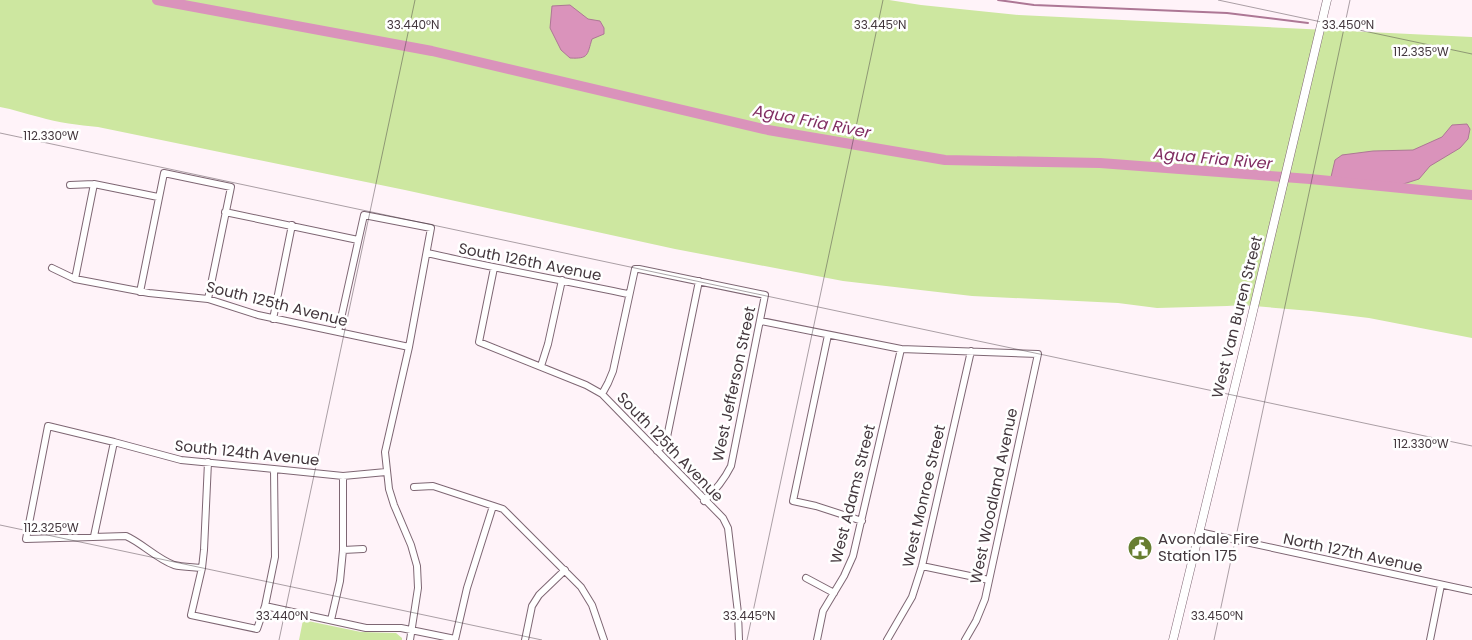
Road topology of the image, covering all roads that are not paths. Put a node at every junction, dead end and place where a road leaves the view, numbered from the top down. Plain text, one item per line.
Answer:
1 (1327, 0) edge
2 (94, 184) junction
3 (70, 185) dead end
4 (158, 197) junction
5 (225, 212) junction
6 (292, 226) junction
7 (358, 240) junction
8 (427, 253) junction
9 (52, 268) dead end
10 (494, 268) junction
11 (74, 279) junction
12 (562, 280) junction
13 (699, 281) junction
14 (140, 292) junction
15 (628, 294) junction
16 (208, 299) junction
17 (273, 319) junction
18 (761, 321) junction
19 (338, 332) junction
20 (828, 335) junction
21 (409, 347) junction
22 (901, 349) junction
23 (971, 351) junction
24 (541, 366) junction
25 (602, 394) junction
26 (114, 442) junction
27 (657, 451) junction
28 (208, 462) junction
29 (274, 469) junction
30 (386, 472) junction
31 (343, 476) junction
32 (414, 487) dead end
33 (704, 501) junction
34 (492, 506) junction
35 (862, 521) junction
36 (1199, 532) junction
37 (94, 536) junction
38 (363, 549) dead end
39 (343, 550) junction
40 (922, 566) junction
41 (202, 568) junction
42 (565, 570) junction
43 (806, 578) dead end
44 (988, 580) junction
45 (1442, 585) junction
46 (1472, 591) edge
47 (834, 593) junction
48 (265, 606) junction
49 (332, 620) junction
50 (412, 630) junction
51 (410, 640) edge
52 (455, 640) edge
53 (525, 640) edge
54 (604, 640) edge
55 (739, 640) edge
56 (817, 640) edge
57 (887, 640) edge
58 (965, 640) edge
59 (1173, 640) edge
60 (1430, 640) edge

1 - 36 main road, West Van Buren Street
2 - 3 street
2 - 4 street
2 - 11 street
4 - 5 street
4 - 14 street
5 - 6 street
5 - 16 street
6 - 7 street
6 - 17 street
7 - 8 street
7 - 19 street
8 - 10 street, South 126th Avenue
8 - 21 street
9 - 11 street, South 125th Avenue
10 - 12 street, South 126th Avenue
10 - 24 street, South 125th Avenue
11 - 14 street, South 125th Avenue
12 - 15 street, South 126th Avenue
12 - 24 street
13 - 15 street
13 - 18 street, West Jefferson Street
13 - 27 street
14 - 16 street, South 125th Avenue
15 - 25 street
16 - 17 street, South 125th Avenue
17 - 19 street, South 125th Avenue
18 - 20 street
18 - 33 street, West Jefferson Street
19 - 21 street, South 125th Avenue
20 - 22 street
20 - 35 street
21 - 30 street
22 - 23 street
22 - 35 street, West Adams Street
23 - 40 street, West Monroe Street
23 - 44 street, West Woodland Avenue
24 - 25 street, South 125th Avenue
25 - 27 street, South 125th Avenue
26 - 28 street, South 124th Avenue
26 - 37 street
26 - 37 street, South 124th Avenue
27 - 33 street, South 125th Avenue
28 - 29 street, South 124th Avenue
28 - 41 street
29 - 31 street, South 124th Avenue
29 - 48 street
30 - 31 street, South 124th Avenue
30 - 50 street
31 - 39 street
32 - 34 street
33 - 55 street, South 125th Avenue
34 - 42 street
34 - 52 street
35 - 47 street, West Adams Street
36 - 45 street, North 127th Avenue
36 - 59 main road, West Van Buren Street
37 - 41 street
38 - 39 street
39 - 49 street
40 - 44 street
40 - 57 street, West Monroe Street
41 - 48 street
42 - 53 street
42 - 54 street
43 - 47 street
44 - 58 street, West Woodland Avenue
45 - 46 street, North 127th Avenue
45 - 60 street
47 - 56 street, West Adams Street
48 - 49 street
49 - 50 street
50 - 51 street
50 - 52 street

